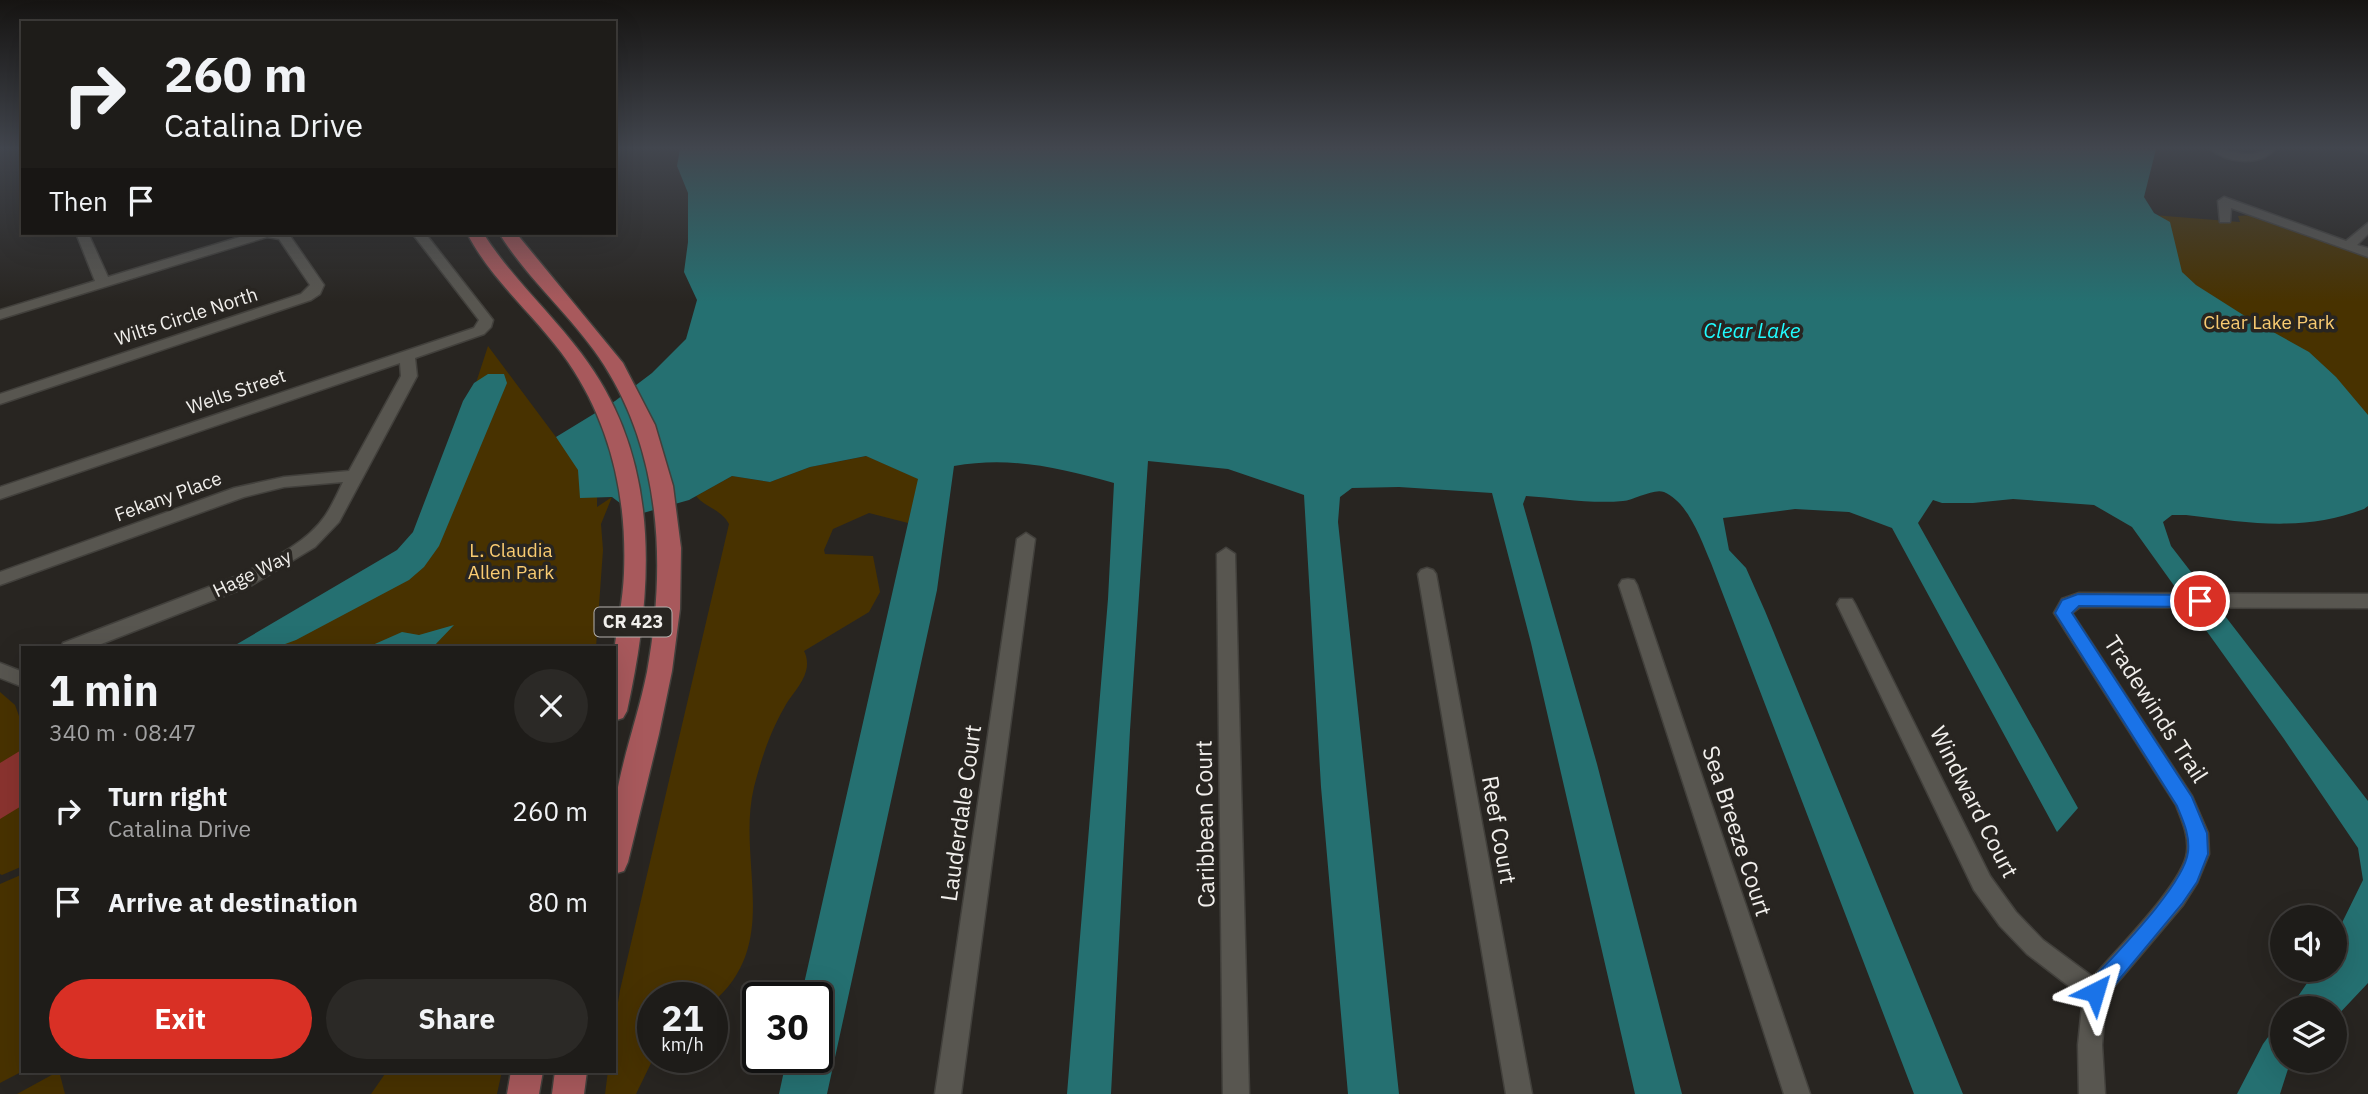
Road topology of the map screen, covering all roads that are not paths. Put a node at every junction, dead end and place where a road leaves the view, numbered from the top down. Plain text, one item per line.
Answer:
1 (2225, 219) dead end
2 (2368, 227) edge
3 (83, 235) edge
4 (259, 235) edge
5 (282, 235) edge
6 (420, 235) edge
7 (476, 235) edge
8 (509, 235) edge
9 (2347, 246) junction
10 (2368, 253) edge
11 (103, 283) junction
12 (0, 315) edge
13 (407, 356) junction
14 (0, 399) edge
15 (355, 476) junction
16 (0, 493) edge
17 (1026, 538) dead end
18 (1226, 554) dead end
19 (1427, 574) dead end
20 (0, 579) edge
21 (1628, 585) dead end
22 (2368, 601) edge
23 (1846, 604) dead end
24 (76, 646) edge
25 (616, 702) edge
26 (616, 854) edge
27 (2095, 992) junction
28 (527, 1073) edge
29 (571, 1073) edge
30 (523, 1094) edge
31 (568, 1094) edge
32 (948, 1094) edge
33 (1236, 1094) edge
34 (1519, 1094) edge
35 (1797, 1094) edge
36 (2092, 1094) edge

1 - 9 street
2 - 9 street
3 - 11 street
4 - 11 street, Wilts Circle North
5 - 14 street, Wilts Circle North
6 - 13 street, Wells Street
7 - 25 main road, CR 423
8 - 26 main road, CR 423
9 - 10 street
11 - 12 street, Wilts Circle North
13 - 15 street, Hage Way
13 - 16 street, Wells Street
15 - 20 street, Fekany Place
15 - 24 street, Hage Way
17 - 32 street, Lauderdale Court
18 - 33 street, Caribbean Court
19 - 34 street, Reef Court
21 - 35 street, Sea Breeze Court
22 - 27 street, Tradewinds Trail
23 - 27 street, Windward Court
27 - 36 street
28 - 30 main road
29 - 31 main road

